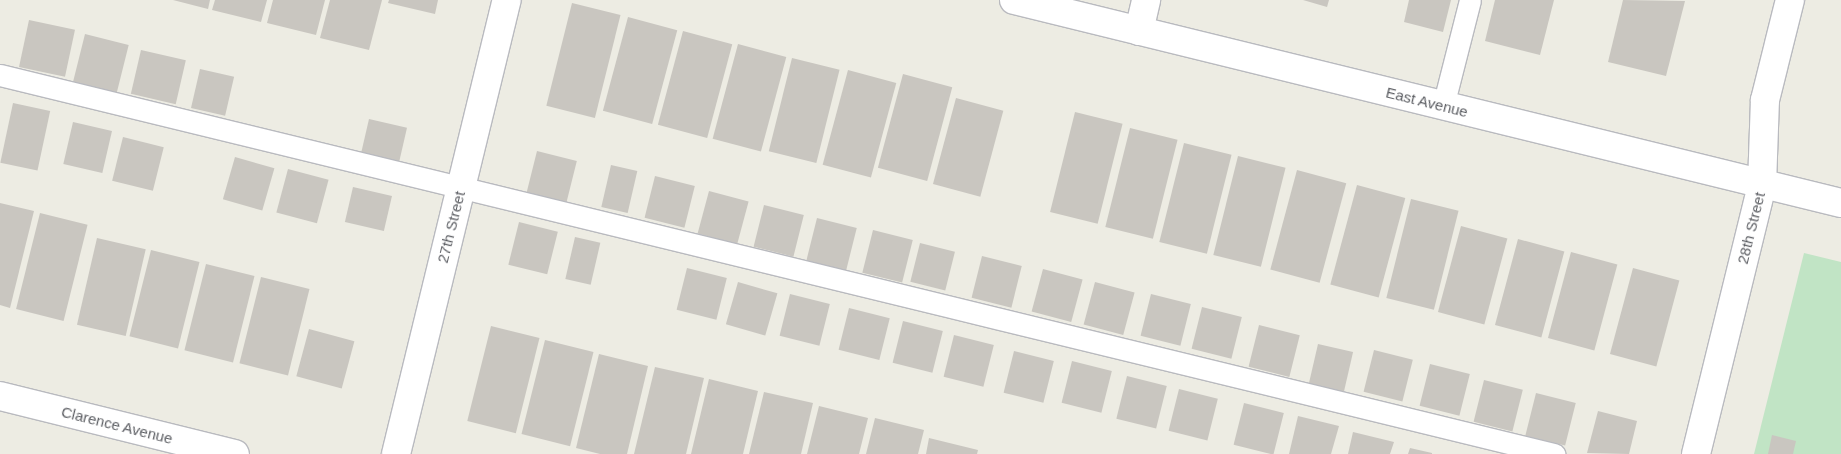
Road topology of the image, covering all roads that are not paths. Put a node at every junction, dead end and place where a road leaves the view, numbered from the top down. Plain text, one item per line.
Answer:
1 (507, 0) edge
2 (1014, 0) edge
3 (1146, 0) edge
4 (1470, 0) edge
5 (1790, 0) edge
6 (1139, 31) junction
7 (0, 75) edge
8 (1444, 106) junction
9 (1762, 185) junction
10 (460, 189) junction
11 (1841, 203) edge
12 (0, 396) edge
13 (235, 454) edge
14 (396, 454) edge
15 (1554, 454) edge
16 (1696, 454) edge

1 - 10 street, 27th Street
2 - 6 street, East Avenue
3 - 6 street
4 - 8 lane
5 - 9 street, 28th Street
6 - 8 street, East Avenue
7 - 10 lane
8 - 9 street, East Avenue
9 - 11 street, East Avenue
9 - 16 street, 28th Street
10 - 14 street, 27th Street
10 - 15 lane
12 - 13 street, Clarence Avenue

